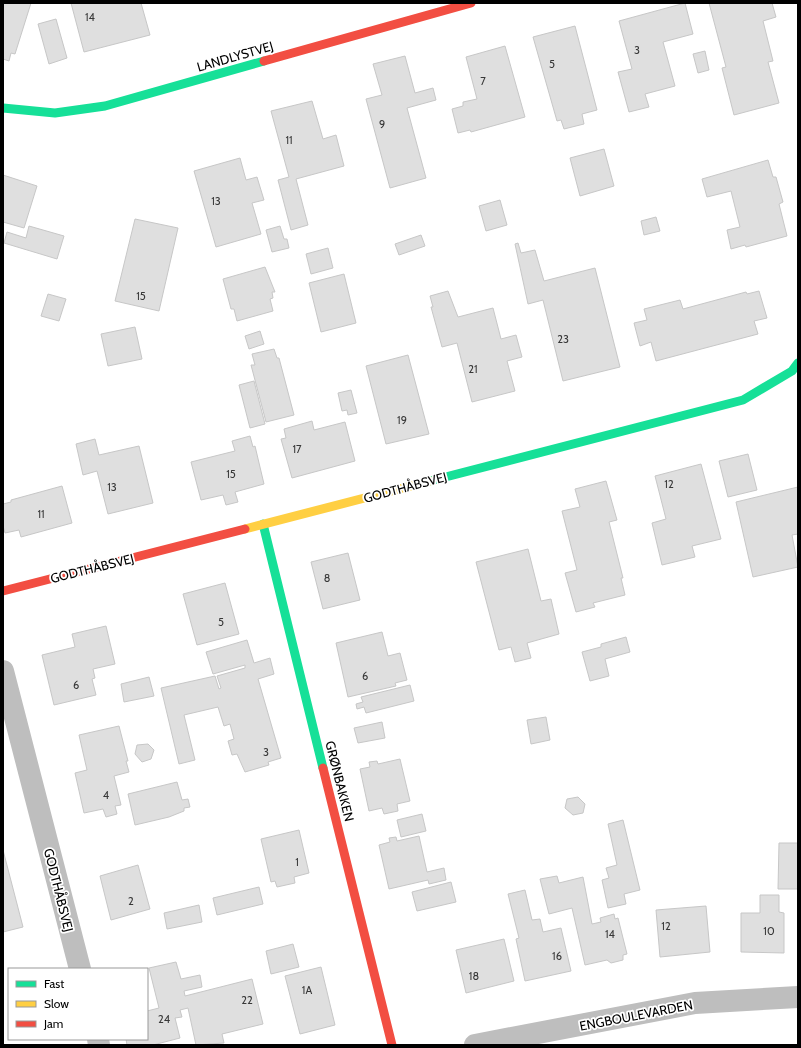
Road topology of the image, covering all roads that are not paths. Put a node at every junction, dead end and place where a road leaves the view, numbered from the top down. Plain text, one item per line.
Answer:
1 (471, 3) edge
2 (3, 108) edge
3 (798, 363) edge
4 (263, 524) junction
5 (3, 591) edge
6 (3, 671) edge
7 (80, 968) edge
8 (798, 997) edge
9 (392, 1045) edge
10 (475, 1045) edge

1 - 2 street, LANDLYSTVEJ
3 - 4 street, GODTHÅBSVEJ
4 - 5 street, GODTHÅBSVEJ
4 - 9 street, GRØNBAKKEN
6 - 7 street, GODTHÅBSVEJ
8 - 10 street, ENGBOULEVARDEN

